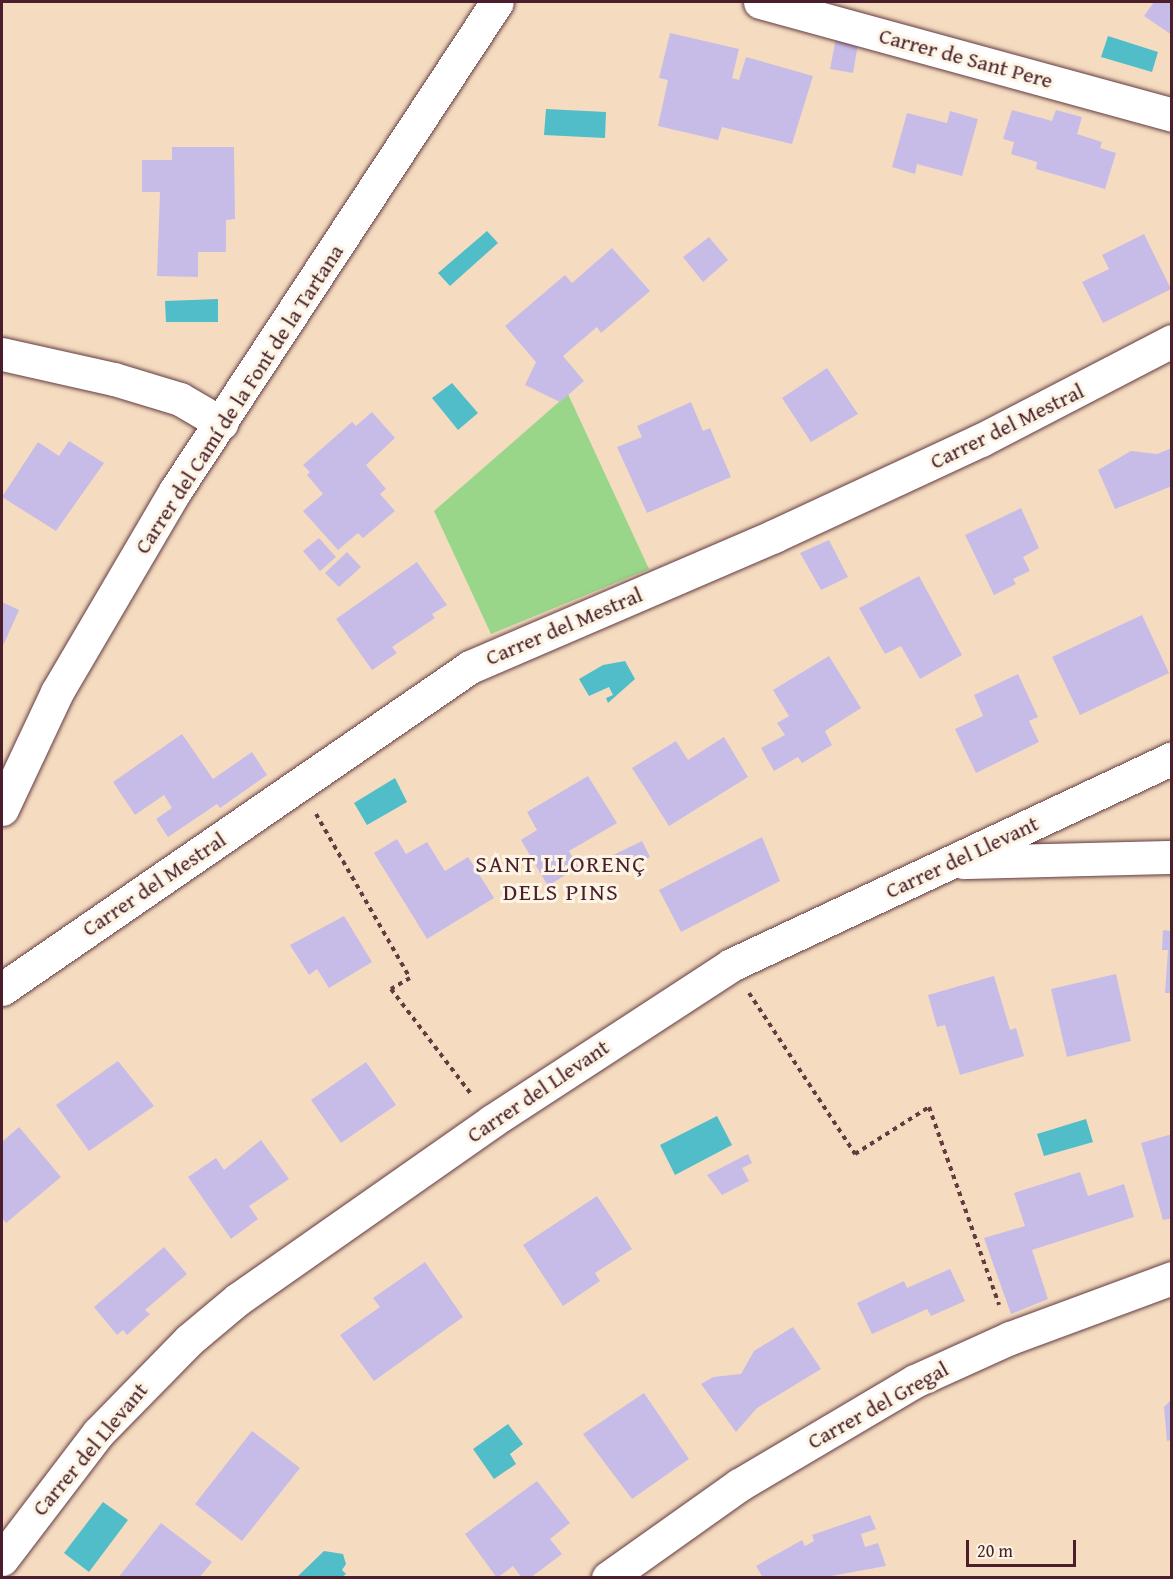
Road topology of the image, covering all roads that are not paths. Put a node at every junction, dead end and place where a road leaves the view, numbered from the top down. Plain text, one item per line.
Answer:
1 (497, 2) edge
2 (760, 2) edge
3 (1172, 115) edge
4 (1172, 341) edge
5 (2, 354) edge
6 (221, 423) junction
7 (1172, 758) edge
8 (2, 809) edge
9 (1172, 857) edge
10 (951, 862) junction
11 (2, 989) edge
12 (1172, 1278) edge
13 (2, 1558) edge
14 (608, 1578) edge

1 - 6 street, Carrer del Camí de la Font de la Tartana
2 - 3 street, Carrer de Sant Pere
4 - 11 street, Carrer del Mestral
5 - 6 street
6 - 8 street, Carrer del Camí de la Font de la Tartana
7 - 10 street, Carrer del Llevant
9 - 10 street
10 - 13 street, Carrer del Llevant
12 - 14 street, Carrer del Gregal

